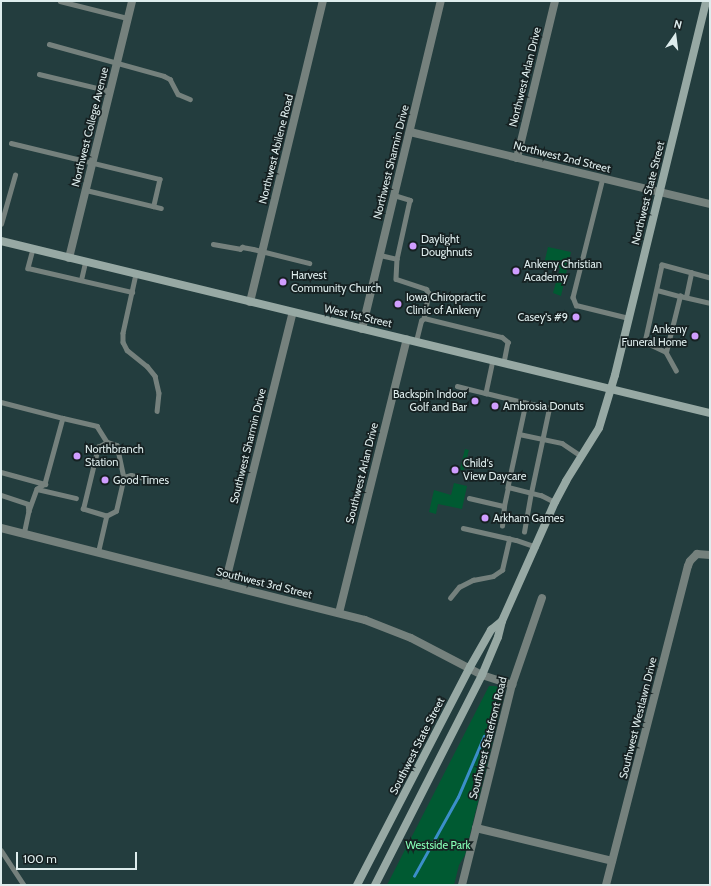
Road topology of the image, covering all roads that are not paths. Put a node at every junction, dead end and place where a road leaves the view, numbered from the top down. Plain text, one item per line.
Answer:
1 (60, 1) edge
2 (132, 1) edge
3 (323, 1) edge
4 (441, 1) edge
5 (555, 1) edge
6 (706, 1) edge
7 (128, 18) junction
8 (49, 44) dead end
9 (117, 62) junction
10 (39, 74) dead end
11 (110, 91) junction
12 (190, 99) dead end
13 (410, 132) junction
14 (11, 143) dead end
15 (517, 158) junction
16 (92, 163) junction
17 (15, 175) dead end
18 (603, 178) junction
19 (86, 190) junction
20 (660, 192) junction
21 (394, 195) junction
22 (710, 204) edge
23 (154, 206) junction
24 (161, 208) dead end
25 (1, 224) edge
26 (1, 241) edge
27 (213, 244) dead end
28 (33, 249) junction
29 (262, 251) junction
30 (380, 255) junction
31 (69, 258) junction
32 (397, 259) junction
33 (85, 262) junction
34 (309, 263) dead end
35 (691, 273) junction
36 (136, 274) junction
37 (710, 278) edge
38 (81, 280) junction
39 (656, 290) junction
40 (132, 292) junction
41 (680, 296) junction
42 (686, 297) junction
43 (250, 302) junction
44 (710, 303) edge
45 (293, 312) junction
46 (424, 318) junction
47 (629, 318) junction
48 (362, 328) junction
49 (407, 339) junction
50 (416, 342) junction
51 (666, 352) junction
52 (493, 360) junction
53 (504, 363) junction
54 (676, 370) dead end
55 (457, 386) dead end
56 (612, 389) junction
57 (486, 393) junction
58 (1, 402) edge
59 (526, 403) junction
60 (157, 411) dead end
61 (710, 414) edge
62 (63, 418) junction
63 (519, 434) junction
64 (542, 438) junction
65 (107, 442) junction
66 (581, 456) junction
67 (1, 472) edge
68 (124, 477) junction
69 (158, 482) dead end
70 (46, 484) junction
71 (508, 487) junction
72 (37, 489) junction
73 (530, 493) junction
74 (1, 495) edge
75 (76, 498) dead end
76 (469, 498) dead end
77 (555, 502) junction
78 (504, 506) junction
79 (29, 511) junction
80 (106, 516) junction
81 (502, 526) dead end
82 (1, 528) edge
83 (463, 528) dead end
84 (524, 532) dead end
85 (24, 534) junction
86 (509, 539) junction
87 (536, 547) junction
88 (98, 552) junction
89 (710, 555) edge
90 (225, 584) junction
91 (450, 598) dead end
92 (542, 598) dead end
93 (339, 613) junction
94 (502, 621) junction
95 (470, 667) junction
96 (482, 675) junction
97 (512, 685) junction
98 (476, 828) junction
99 (1, 850) edge
100 (612, 861) junction
101 (24, 885) edge
102 (357, 885) edge
103 (376, 885) edge
104 (462, 885) edge
105 (606, 885) edge

1 - 7 lane
2 - 7 street, Northwest College Avenue
3 - 29 street, Northwest Abilene Road
4 - 13 street, Northwest Sharmin Drive
5 - 15 street, Northwest Arlan Drive
6 - 20 main road, Northwest State Street
7 - 9 street, Northwest College Avenue
8 - 9 lane
9 - 11 street, Northwest College Avenue
9 - 12 lane
10 - 11 lane
11 - 16 street, Northwest College Avenue
13 - 15 street, Northwest 2nd Street
13 - 21 street, Northwest Sharmin Drive
14 - 16 lane
15 - 18 street, Northwest 2nd Street
16 - 19 street, Northwest College Avenue
16 - 23 lane
17 - 25 lane
18 - 20 street, Northwest 2nd Street
18 - 47 lane
19 - 23 lane
19 - 31 street, Northwest College Avenue
20 - 22 street, Northwest 2nd Street
20 - 47 main road, Northwest State Street
21 - 30 street, Northwest Sharmin Drive
21 - 32 lane
23 - 24 lane
26 - 28 main road, West 1st Street
27 - 29 lane
28 - 31 main road, West 1st Street
28 - 38 lane
29 - 34 lane
29 - 43 street, Northwest Abilene Road
30 - 32 lane
30 - 48 street, Northwest Sharmin Drive
31 - 33 main road, West 1st Street
32 - 46 lane
33 - 36 main road, West 1st Street
33 - 38 lane
35 - 37 lane
35 - 39 lane
35 - 42 lane
36 - 40 lane
36 - 43 main road, West 1st Street
38 - 40 lane
39 - 41 lane
39 - 51 lane
40 - 60 lane
41 - 42 lane
41 - 51 lane
42 - 44 lane
43 - 45 main road, West 1st Street
45 - 48 main road, West 1st Street
45 - 90 street, Southwest Sharmin Drive
46 - 50 lane
46 - 53 lane
47 - 56 main road, Northwest State Street
48 - 49 main road, West 1st Street
49 - 50 main road, West 1st Street
49 - 93 street, Southwest Arlan Drive
50 - 52 main road, West 1st Street
51 - 54 lane
52 - 53 main road, West 1st Street
52 - 57 lane
53 - 56 main road, West 1st Street
55 - 57 lane
56 - 61 main road, West 1st Street
56 - 66 main road, Southwest State Street
57 - 59 lane
58 - 62 lane
59 - 63 lane
59 - 64 lane
62 - 65 lane
62 - 70 lane
63 - 64 lane
63 - 71 lane
64 - 66 lane
64 - 73 lane
65 - 68 lane
65 - 80 lane
66 - 77 main road, Southwest State Street
67 - 70 lane
68 - 69 lane
68 - 80 lane
70 - 72 lane
71 - 73 lane
71 - 78 lane
72 - 75 lane
72 - 79 lane
73 - 77 lane
73 - 84 lane
74 - 79 lane
76 - 78 lane
77 - 87 main road, Southwest State Street
78 - 81 lane
79 - 85 lane
80 - 88 lane
82 - 85 street, Southwest 3rd Street
83 - 86 lane
85 - 88 street, Southwest 3rd Street
86 - 87 lane
86 - 91 lane
87 - 94 main road, Southwest State Street
88 - 90 street, Southwest 3rd Street
89 - 100 street, Southwest Westlawn Drive
90 - 93 street, Southwest 3rd Street
92 - 97 street, Southwest Statefront Road
93 - 95 street, Southwest 3rd Street
94 - 95 main road, Southwest State Street
94 - 96 main road, Southwest State Street
95 - 96 street, Southwest 3rd Street
95 - 102 main road, Southwest State Street
96 - 97 street, Southwest 3rd Street
96 - 103 main road, Southwest State Street
97 - 98 street, Southwest Statefront Road
98 - 100 street
98 - 104 street, Southwest Statefront Road
99 - 101 lane
100 - 105 street, Southwest Westlawn Drive

